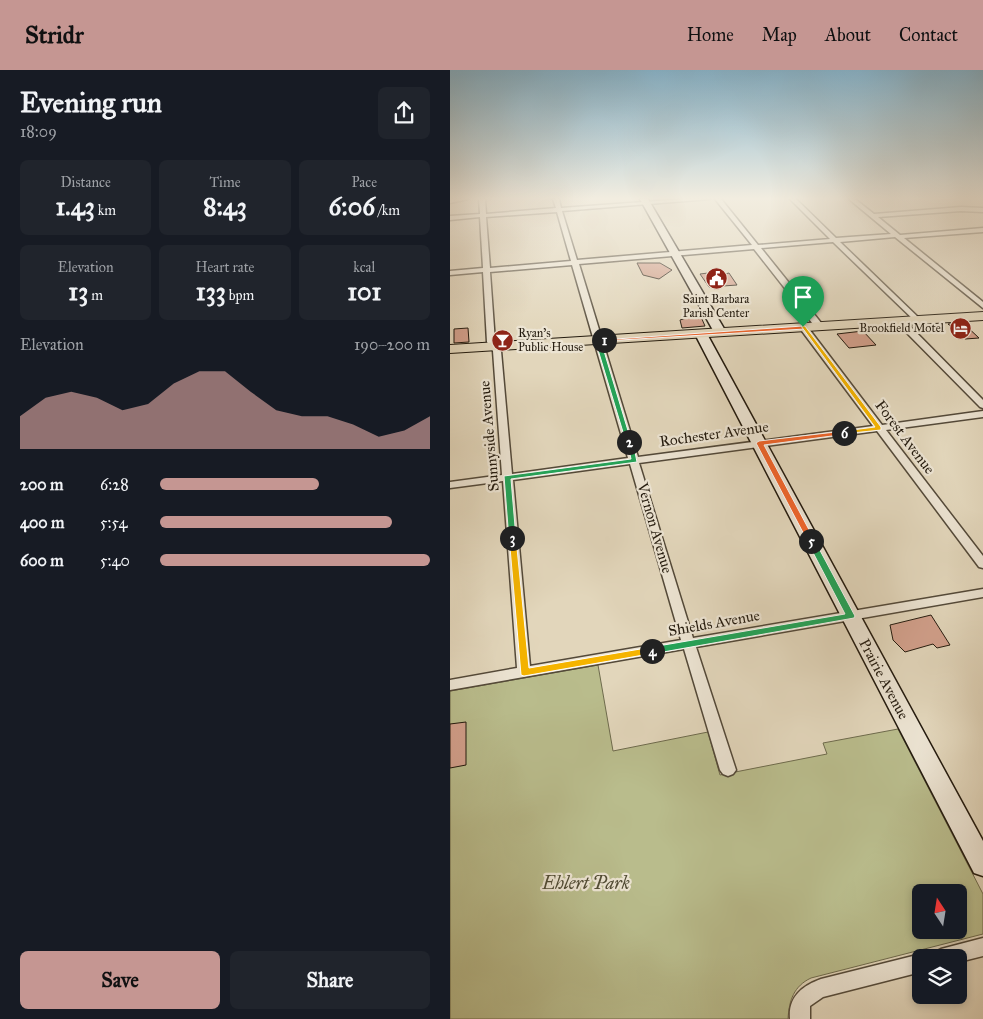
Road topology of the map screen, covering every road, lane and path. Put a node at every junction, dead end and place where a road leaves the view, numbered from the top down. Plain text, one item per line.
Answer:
1 (485, 243) edge
2 (570, 243) edge
3 (670, 243) edge
4 (754, 243) edge
5 (791, 243) edge
6 (837, 243) edge
7 (905, 243) edge
8 (756, 246) junction
9 (675, 253) junction
10 (575, 262) junction
11 (487, 270) junction
12 (450, 272) edge
13 (983, 306) edge
14 (983, 316) edge
15 (916, 320) junction
16 (900, 322) junction
17 (819, 326) junction
18 (803, 327) junction
19 (720, 332) junction
20 (701, 334) junction
21 (597, 340) junction
22 (494, 346) junction
23 (450, 349) edge
24 (983, 405) edge
25 (983, 414) edge
26 (879, 428) junction
27 (759, 443) junction
28 (635, 460) junction
29 (507, 478) junction
30 (450, 485) edge
31 (983, 564) edge
32 (983, 593) edge
33 (851, 616) junction
34 (689, 644) junction
35 (524, 672) junction
36 (450, 685) edge
37 (728, 770) dead end
38 (983, 865) edge
39 (983, 947) edge
40 (967, 951) edge
41 (912, 965) edge
42 (801, 1010) edge

1 - 11 street, Sunnyside Avenue
2 - 10 street, Vernon Avenue
3 - 9 street
4 - 8 street
5 - 8 street
6 - 15 street
7 - 13 street
8 - 9 street
8 - 17 street
9 - 10 street
9 - 19 street
10 - 11 street
10 - 21 street, Vernon Avenue
11 - 12 street
11 - 22 street, Sunnyside Avenue
14 - 15 main road
15 - 16 main road
16 - 17 main road
16 - 24 street
17 - 18 main road
18 - 19 main road
18 - 26 street, Forest Avenue
19 - 20 main road
20 - 21 main road
20 - 27 street, Prairie Avenue
21 - 22 main road
21 - 28 street, Vernon Avenue
22 - 23 main road
22 - 29 street, Sunnyside Avenue
25 - 26 street, Rochester Avenue
26 - 27 street, Rochester Avenue
26 - 31 street, Forest Avenue
27 - 28 street, Rochester Avenue
27 - 33 street, Prairie Avenue
28 - 29 street, Rochester Avenue
28 - 34 street, Vernon Avenue
29 - 30 street, Rochester Avenue
29 - 35 street, Sunnyside Avenue
32 - 33 street, Shields Avenue
33 - 34 street, Shields Avenue
33 - 38 street, Prairie Avenue
34 - 35 street, Shields Avenue
34 - 37 street, Vernon Avenue
35 - 36 street, Shields Avenue
39 - 40 street
41 - 42 street

